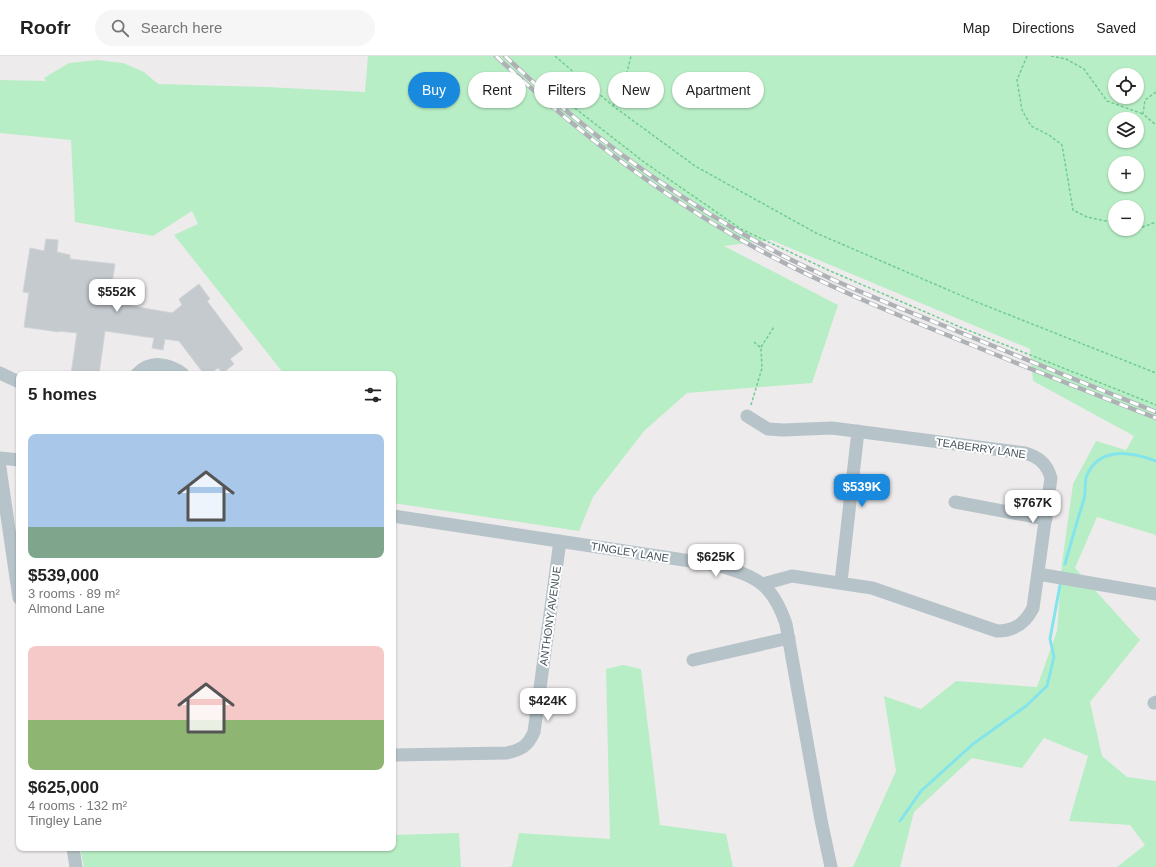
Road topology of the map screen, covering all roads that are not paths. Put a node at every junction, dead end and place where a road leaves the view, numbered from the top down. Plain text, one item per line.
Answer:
1 (139, 371) edge
2 (180, 371) edge
3 (0, 373) edge
4 (16, 381) edge
5 (747, 416) road end
6 (858, 431) junction
7 (0, 458) edge
8 (16, 460) edge
9 (0, 468) edge
10 (955, 502) dead end
11 (396, 516) edge
12 (1046, 519) junction
13 (560, 542) junction
14 (1038, 574) junction
15 (16, 577) edge
16 (841, 582) junction
17 (764, 584) junction
18 (1156, 594) edge
19 (789, 638) junction
20 (693, 660) dead end
21 (396, 755) edge
22 (73, 851) edge
23 (76, 867) edge
24 (831, 867) edge

1 - 2 street
3 - 4 street
5 - 6 street, TEABERRY LANE
6 - 12 street, TEABERRY LANE
6 - 16 street
7 - 8 street
9 - 15 street
10 - 12 street
11 - 13 street, TINGLEY LANE
12 - 14 street, TEABERRY LANE
13 - 17 street, TINGLEY LANE
13 - 21 street, ANTHONY AVENUE
14 - 16 street, TEABERRY LANE
14 - 18 street
16 - 17 street, TEABERRY LANE
17 - 19 street, TINGLEY LANE
19 - 20 street
19 - 24 street, TINGLEY LANE
22 - 23 street

